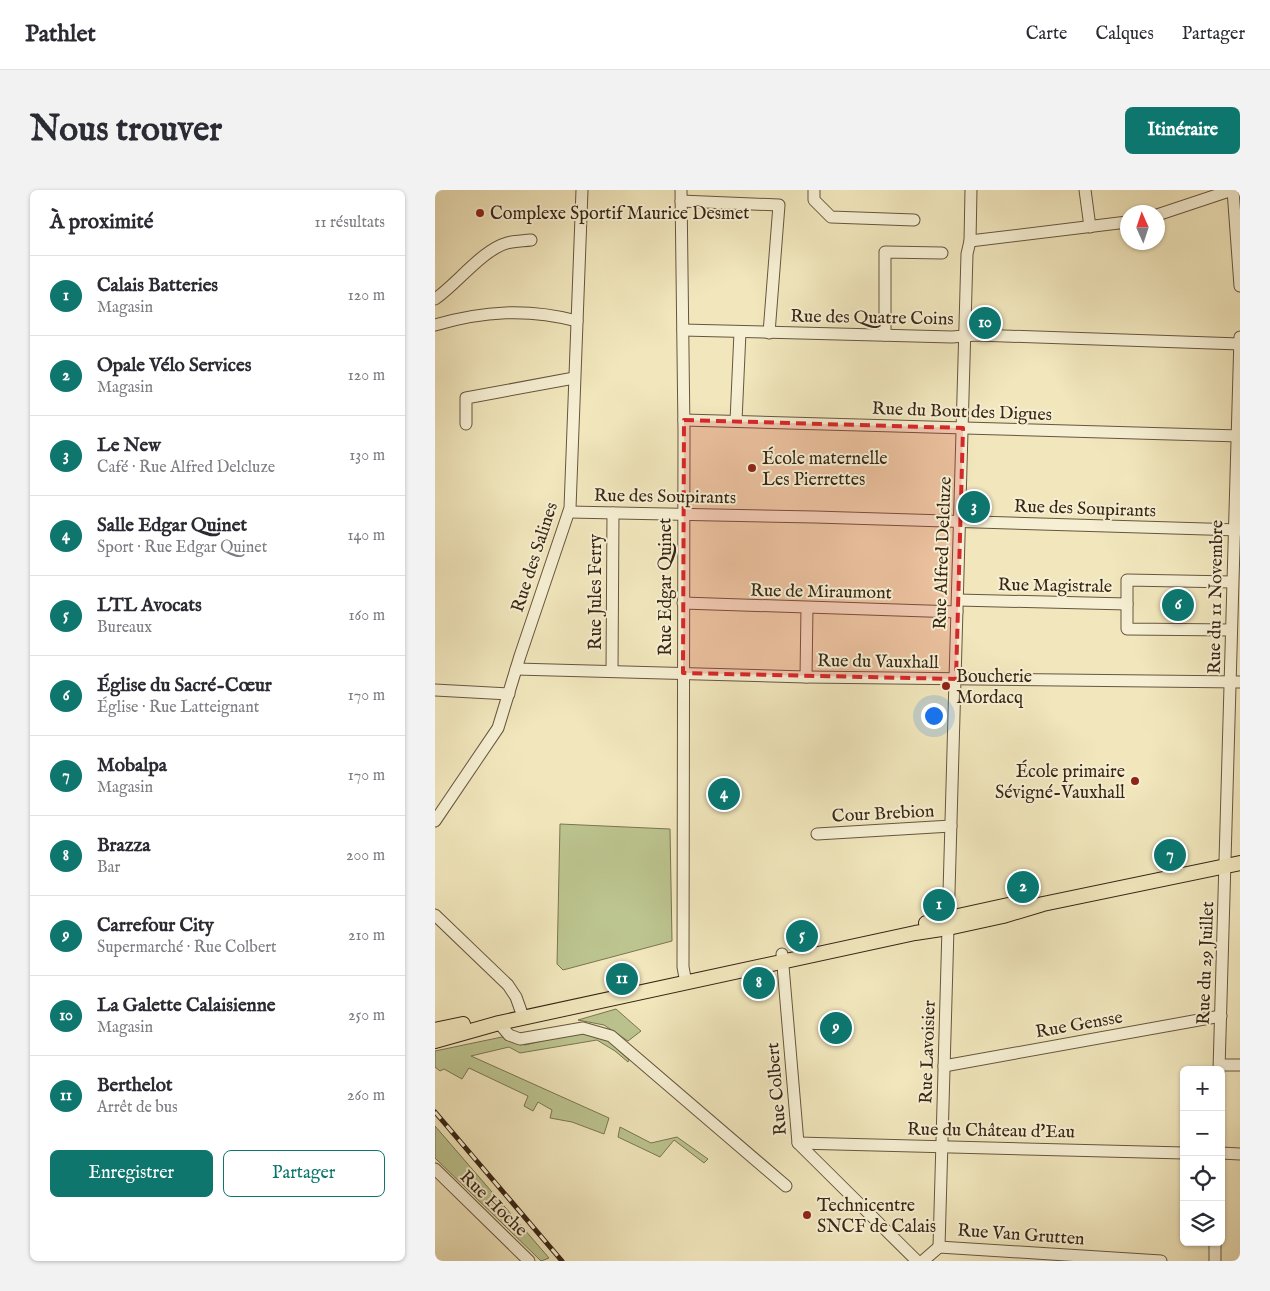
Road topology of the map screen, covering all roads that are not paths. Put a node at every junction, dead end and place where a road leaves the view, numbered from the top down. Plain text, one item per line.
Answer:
1 (582, 190) edge
2 (814, 190) edge
3 (971, 190) edge
4 (1085, 190) edge
5 (1232, 190) edge
6 (681, 196) edge
7 (1165, 211) edge
8 (913, 220) dead end
9 (1120, 223) edge
10 (1090, 227) junction
11 (531, 240) dead end
12 (970, 241) junction
13 (943, 253) dead end
14 (1240, 286) edge
15 (435, 299) edge
16 (577, 321) junction
17 (435, 326) edge
18 (683, 330) junction
19 (740, 332) junction
20 (769, 333) junction
21 (885, 334) junction
22 (1240, 336) edge
23 (965, 337) junction
24 (1240, 344) edge
25 (574, 378) junction
26 (683, 420) junction
27 (736, 421) junction
28 (466, 424) dead end
29 (963, 428) junction
30 (1238, 436) edge
31 (569, 512) junction
32 (613, 513) junction
33 (683, 514) junction
34 (960, 522) junction
35 (1237, 530) edge
36 (1232, 582) junction
37 (683, 604) junction
38 (1127, 604) junction
39 (957, 606) junction
40 (807, 608) junction
41 (1231, 630) junction
42 (516, 669) junction
43 (612, 671) junction
44 (683, 673) junction
45 (806, 677) junction
46 (955, 679) junction
47 (1235, 682) edge
48 (435, 690) edge
49 (509, 694) junction
50 (435, 821) edge
51 (951, 826) junction
52 (817, 834) dead end
53 (1240, 854) edge
54 (1225, 862) junction
55 (1240, 863) edge
56 (435, 915) edge
57 (948, 923) junction
58 (782, 958) junction
59 (685, 979) junction
60 (521, 1012) junction
61 (1221, 1016) junction
62 (499, 1023) junction
63 (435, 1030) edge
64 (435, 1041) edge
65 (1240, 1065) edge
66 (944, 1066) junction
67 (1220, 1066) edge
68 (1225, 1066) edge
69 (798, 1143) junction
70 (942, 1147) junction
71 (1180, 1152) edge
72 (1225, 1154) edge
73 (1240, 1154) edge
74 (435, 1170) edge
75 (787, 1186) dead end
76 (1215, 1246) edge
77 (939, 1247) junction
78 (529, 1261) edge
79 (917, 1261) edge
80 (923, 1261) edge
81 (1161, 1261) edge
82 (1215, 1261) edge

1 - 16 street, Rue des Salines
2 - 8 street
3 - 12 street, Rue Alfred Delcluze
4 - 10 street
5 - 7 street
5 - 14 street
6 - 18 street, Rue Edgar Quinet
6 - 20 street
9 - 10 street
10 - 12 street
11 - 15 street
12 - 23 street, Rue Alfred Delcluze
13 - 21 street
16 - 17 street
16 - 25 street, Rue des Salines
18 - 19 street, Rue des Quatre Coins
18 - 26 street, Rue Edgar Quinet
19 - 20 street, Rue des Quatre Coins
19 - 27 street
20 - 21 street, Rue des Quatre Coins
21 - 23 street, Rue des Quatre Coins
22 - 24 street, Rue du 11 Novembre
23 - 24 street, Rue des Quatre Coins
23 - 29 street, Rue Alfred Delcluze
24 - 30 street, Rue du 11 Novembre
25 - 28 street
25 - 31 street, Rue des Salines
26 - 27 street, Rue du Bout des Digues
26 - 33 street, Rue Edgar Quinet
27 - 29 street, Rue du Bout des Digues
29 - 30 street, Rue du Bout des Digues
29 - 34 street, Rue Alfred Delcluze
30 - 35 street, Rue du 11 Novembre
31 - 32 street, Rue des Soupirants
31 - 42 street, Rue des Salines
32 - 33 street, Rue des Soupirants
32 - 43 street, Rue Jules Ferry
33 - 34 street, Rue des Soupirants
33 - 37 street, Rue Edgar Quinet
34 - 35 street, Rue des Soupirants
34 - 39 street, Rue Alfred Delcluze
35 - 36 street, Rue du 11 Novembre
36 - 38 street, Rue Magistrale
36 - 41 street, Rue du 11 Novembre
37 - 40 street, Rue de Miraumont
37 - 44 street, Rue Edgar Quinet
38 - 39 street, Rue Magistrale
38 - 41 street
39 - 40 street, Rue de Miraumont
39 - 46 street, Rue Alfred Delcluze
40 - 45 street
41 - 47 street, Rue du 11 Novembre
42 - 43 street, Rue du Vauxhall
42 - 49 street, Rue des Salines
43 - 44 street, Rue du Vauxhall
44 - 45 street, Rue du Vauxhall
44 - 59 street, Rue Edgar Quinet
45 - 46 street, Rue du Vauxhall
46 - 47 street, Rue du Vauxhall
46 - 51 street, Rue Alfred Delcluze
47 - 54 street, Rue du 11 Novembre
48 - 49 street
49 - 50 street, Rue des Salines
51 - 52 street, Cour Brebion
51 - 57 street, Rue Alfred Delcluze
53 - 54 main road
54 - 55 main road
54 - 57 main road
54 - 61 street, Rue du 29 Juillet
56 - 60 street
57 - 58 main road
57 - 66 street, Rue Lavoisier
58 - 59 main road
58 - 69 street, Rue Colbert
59 - 60 main road
59 - 62 main road
60 - 63 main road
61 - 66 street, Rue Gensse
61 - 67 street, Rue du 29 Juillet
62 - 64 main road
62 - 75 street
65 - 68 street
66 - 70 street, Rue Lavoisier
69 - 70 street, Rue du Château d'Eau
69 - 79 street, Rue Colbert
70 - 71 street, Rue du Château d'Eau
70 - 77 street, Rue Lavoisier
72 - 73 street
74 - 78 street, Rue Hoche
76 - 82 street
77 - 80 street
77 - 81 street, Rue Van Grutten

